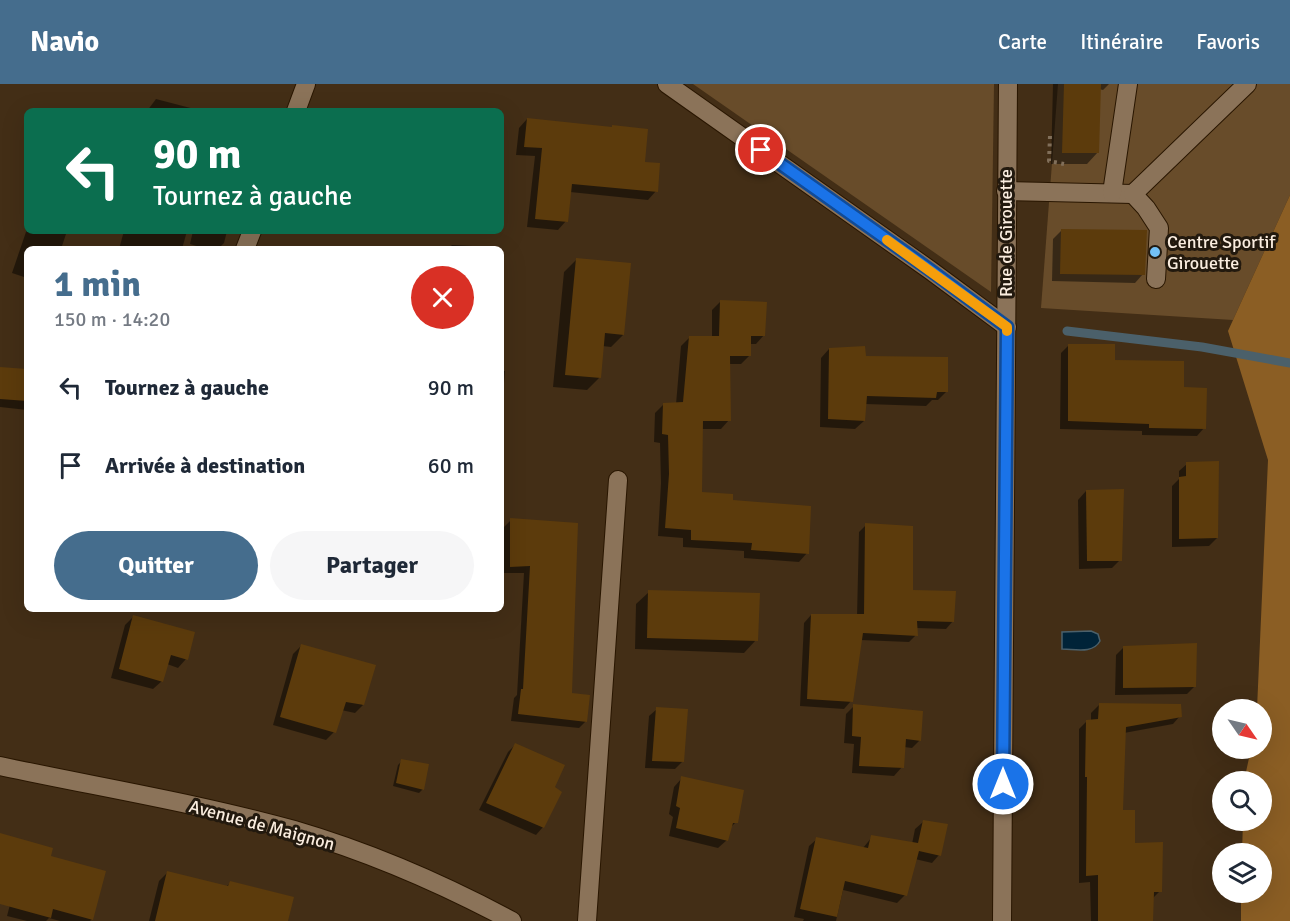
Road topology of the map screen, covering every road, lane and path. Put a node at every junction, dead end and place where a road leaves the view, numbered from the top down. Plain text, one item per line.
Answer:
1 (306, 84) edge
2 (667, 84) edge
3 (1008, 84) edge
4 (1128, 84) edge
5 (1247, 84) edge
6 (297, 108) edge
7 (1050, 136) dead end
8 (1071, 165) dead end
9 (1006, 191) junction
10 (1112, 193) junction
11 (1133, 194) junction
12 (1156, 279) dead end
13 (1007, 327) junction
14 (618, 480) dead end
15 (0, 766) edge
16 (512, 921) edge
17 (586, 921) edge
18 (1002, 921) edge

1 - 6 street
2 - 13 street
3 - 9 street, Rue de Girouette
4 - 10 street
5 - 11 street
7 - 8 path
9 - 10 street
9 - 13 street, Rue de Girouette
10 - 11 street
11 - 12 street
13 - 18 street, Rue de Girouette
14 - 17 street
15 - 16 street, Avenue de Maignon

